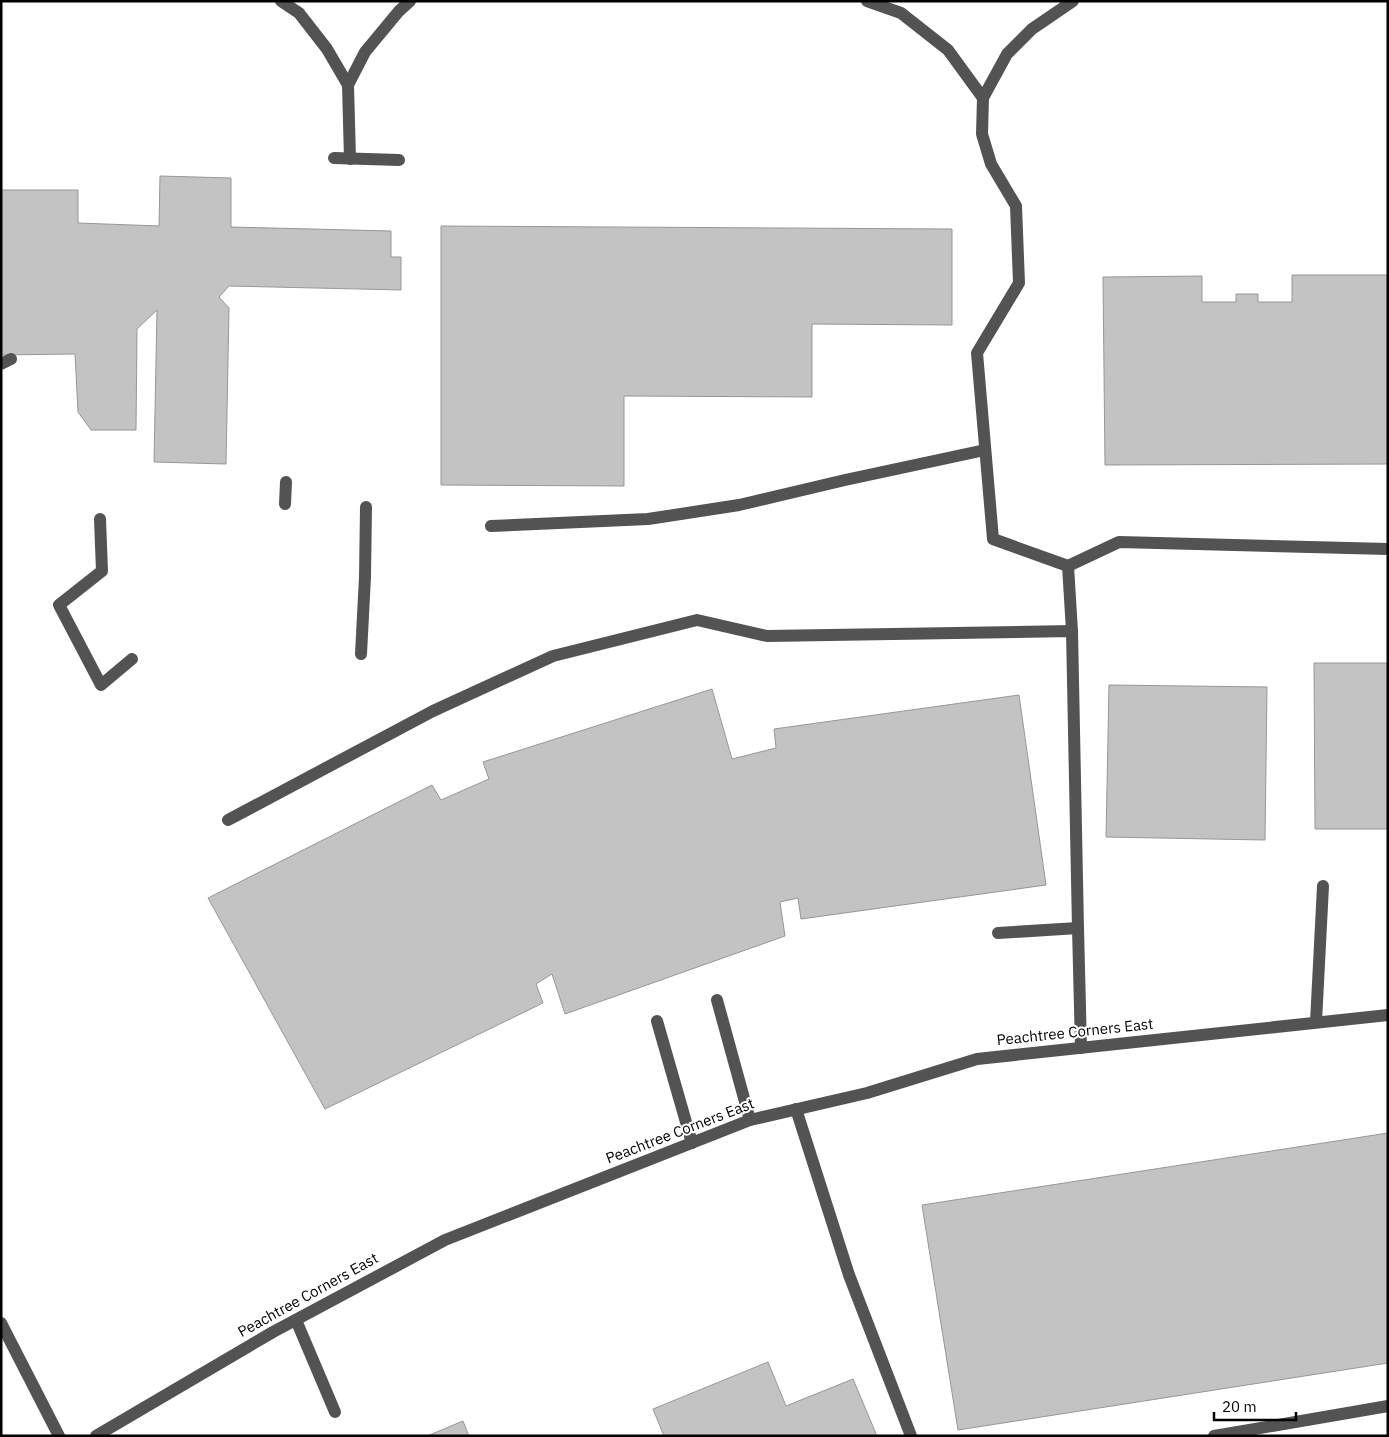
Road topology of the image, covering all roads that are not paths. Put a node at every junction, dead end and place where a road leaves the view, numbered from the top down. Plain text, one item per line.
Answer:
1 (281, 1) edge
2 (410, 1) edge
3 (867, 1) edge
4 (1073, 1) edge
5 (348, 85) junction
6 (982, 98) junction
7 (334, 158) dead end
8 (350, 159) junction
9 (399, 160) dead end
10 (985, 450) junction
11 (286, 482) dead end
12 (284, 504) dead end
13 (366, 507) dead end
14 (100, 519) dead end
15 (491, 526) dead end
16 (1388, 548) edge
17 (1068, 566) junction
18 (1072, 631) junction
19 (361, 654) dead end
20 (132, 660) dead end
21 (228, 820) dead end
22 (1324, 886) dead end
23 (1078, 928) junction
24 (998, 933) dead end
25 (717, 1000) dead end
26 (1388, 1015) edge
27 (657, 1021) dead end
28 (1316, 1022) junction
29 (1081, 1048) junction
30 (796, 1110) junction
31 (750, 1120) junction
32 (692, 1143) junction
33 (296, 1320) junction
34 (1, 1323) edge
35 (1388, 1406) edge
36 (335, 1412) dead end
37 (59, 1436) edge
38 (96, 1436) edge
39 (911, 1436) edge
40 (1214, 1436) edge

1 - 5 street
2 - 5 street
3 - 6 street
4 - 6 street
5 - 8 street
6 - 10 street
7 - 8 street
8 - 9 street
10 - 15 street
10 - 17 street
11 - 12 street
13 - 19 street
14 - 20 street
16 - 17 street
17 - 18 street
18 - 21 street
18 - 23 street
22 - 28 street
23 - 24 street
23 - 29 street
25 - 31 street
26 - 28 street, Peachtree Corners East
27 - 32 street
28 - 29 street, Peachtree Corners East
29 - 30 street, Peachtree Corners East
30 - 31 street, Peachtree Corners East
30 - 39 street
31 - 32 street, Peachtree Corners East
32 - 33 street, Peachtree Corners East
33 - 36 street
33 - 38 street, Peachtree Corners East
34 - 37 street
35 - 40 street

